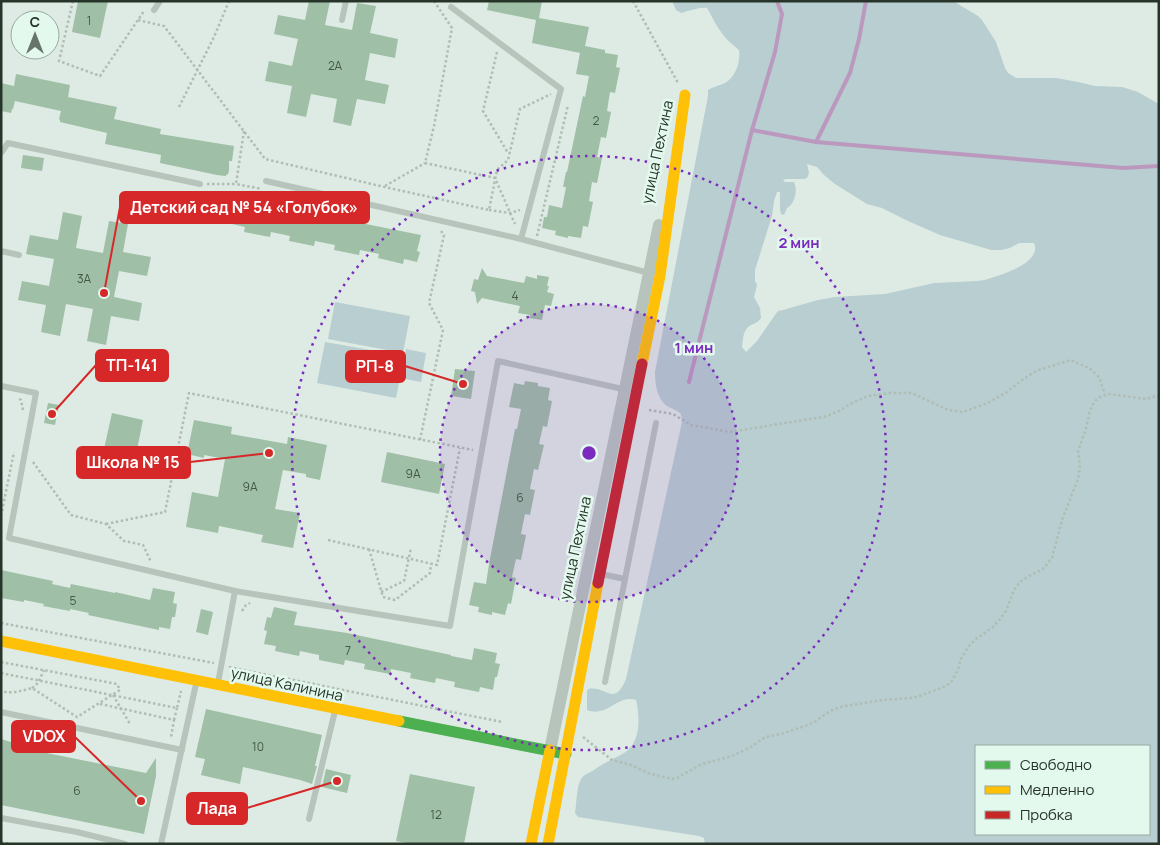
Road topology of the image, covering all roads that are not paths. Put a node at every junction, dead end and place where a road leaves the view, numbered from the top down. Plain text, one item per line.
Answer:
1 (160, 1) edge
2 (346, 1) edge
3 (451, 7) dead end
4 (154, 10) dead end
5 (342, 20) dead end
6 (685, 95) road end
7 (1, 153) edge
8 (266, 181) dead end
9 (200, 184) road end
10 (521, 239) junction
11 (1, 251) edge
12 (18, 254) dead end
13 (654, 275) junction
14 (1, 386) edge
15 (631, 391) junction
16 (656, 423) dead end
17 (600, 574) junction
18 (625, 579) junction
19 (235, 591) junction
20 (1, 641) edge
21 (196, 681) junction
22 (605, 682) dead end
23 (217, 684) junction
24 (335, 709) junction
25 (1, 712) edge
26 (182, 750) junction
27 (550, 750) junction
28 (566, 754) junction
29 (1, 818) edge
30 (309, 819) dead end
31 (125, 844) edge
32 (162, 844) edge
33 (531, 844) edge
34 (548, 844) edge

1 - 4 lane
2 - 5 lane
3 - 10 lane
6 - 13 street, улица Пехтина
7 - 9 lane
8 - 10 lane
10 - 13 lane
11 - 12 lane
13 - 15 street, улица Пехтина
14 - 19 lane
15 - 17 street, улица Пехтина
15 - 19 lane
15 - 27 street, улица Пехтина
16 - 18 lane
17 - 18 lane
17 - 28 street, улица Пехтина
18 - 22 lane
19 - 23 lane
20 - 21 street, улица Калинина
21 - 23 street, улица Калинина
21 - 26 lane
23 - 24 street, улица Калинина
24 - 27 street, улица Калинина
24 - 30 lane
25 - 26 lane
26 - 32 lane
27 - 28 street, улица Калинина
27 - 33 street, улица Пехтина
28 - 34 street, улица Пехтина
29 - 31 lane

